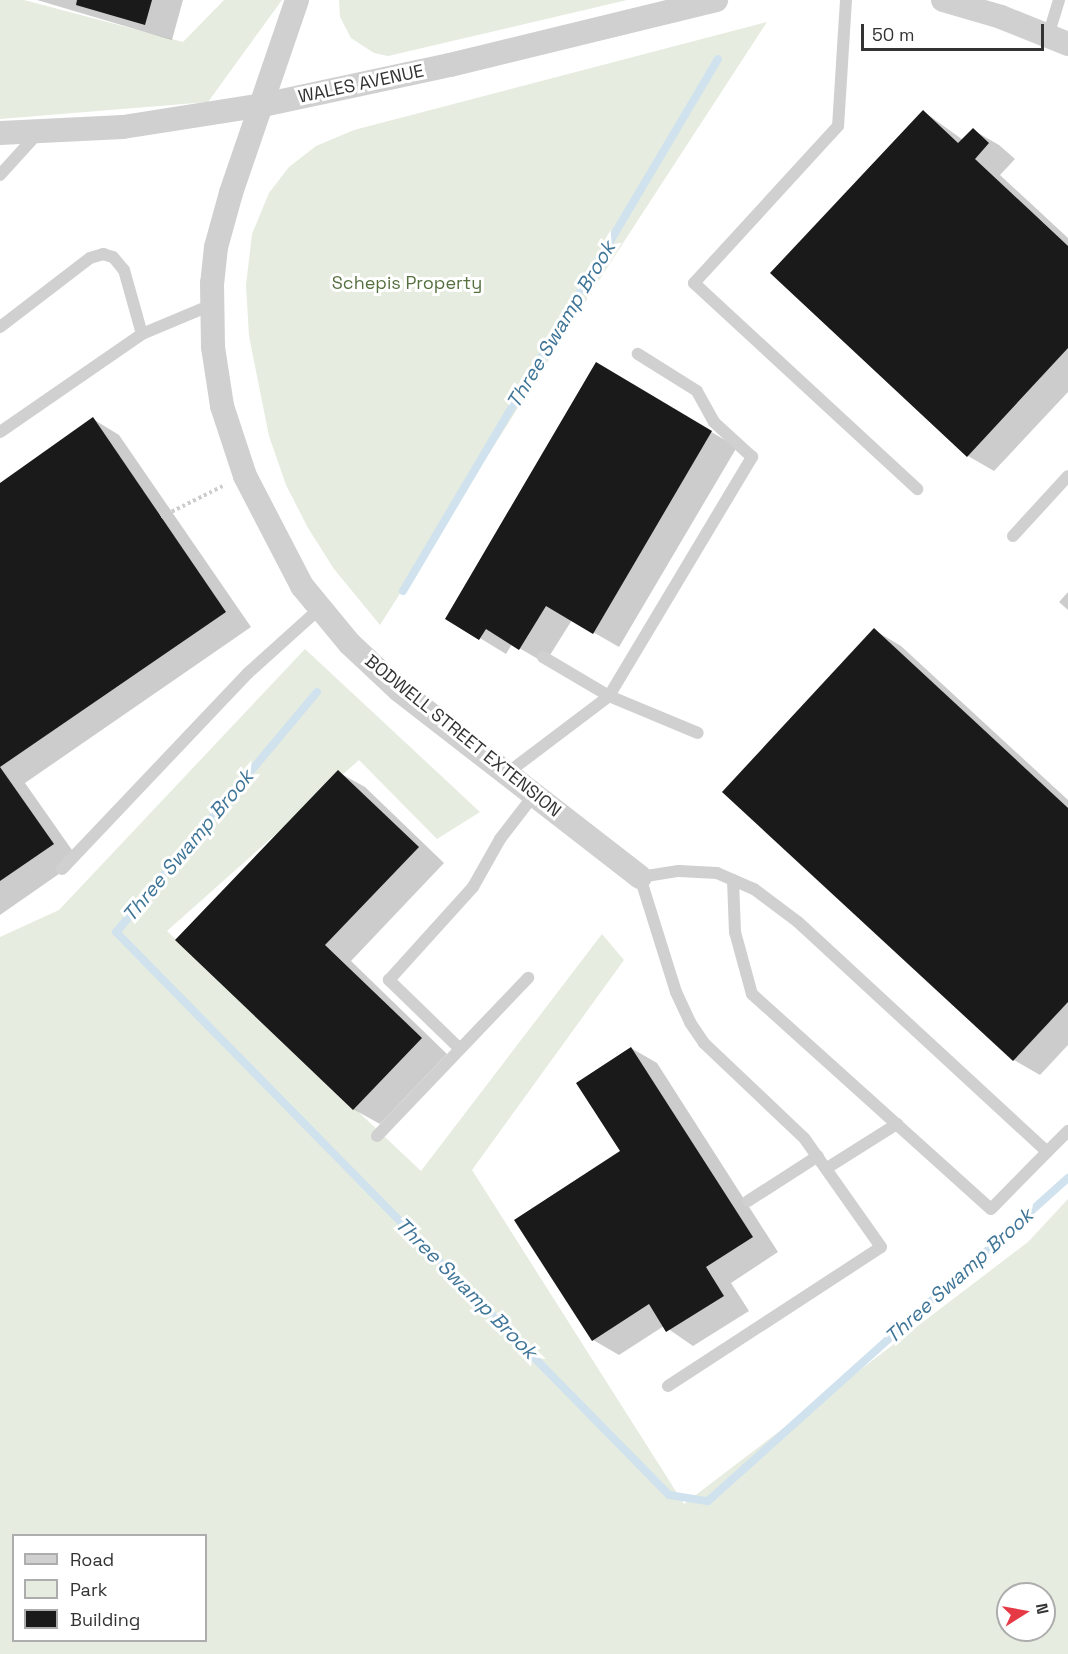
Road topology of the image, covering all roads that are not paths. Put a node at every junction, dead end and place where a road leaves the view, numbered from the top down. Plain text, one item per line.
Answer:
1 (297, 0) edge
2 (716, 0) edge
3 (846, 0) edge
4 (943, 0) edge
5 (1059, 0) edge
6 (1058, 40) edge
7 (263, 105) junction
8 (40, 131) junction
9 (0, 133) edge
10 (0, 175) edge
11 (211, 305) junction
12 (0, 327) edge
13 (142, 334) junction
14 (638, 354) dead end
15 (0, 432) edge
16 (1068, 476) edge
17 (917, 489) dead end
18 (1013, 536) dead end
19 (320, 609) junction
20 (543, 657) dead end
21 (609, 696) junction
22 (698, 733) dead end
23 (507, 774) junction
24 (534, 795) junction
25 (62, 869) dead end
26 (640, 877) junction
27 (734, 880) junction
28 (528, 978) dead end
29 (459, 1048) junction
30 (897, 1124) junction
31 (1068, 1131) edge
32 (377, 1136) dead end
33 (1047, 1152) junction
34 (818, 1156) junction
35 (827, 1168) junction
36 (748, 1201) dead end
37 (668, 1386) dead end

1 - 7 street, BODWELL STREET EXTENSION
2 - 7 street, WALES AVENUE
3 - 17 lane
4 - 6 street
5 - 6 lane
7 - 8 street, WALES AVENUE
7 - 11 street, BODWELL STREET EXTENSION
8 - 9 street, WALES AVENUE
8 - 10 lane
11 - 13 lane
11 - 19 street, BODWELL STREET EXTENSION
12 - 13 lane
13 - 15 lane
14 - 21 lane
16 - 18 lane
19 - 23 street, BODWELL STREET EXTENSION
19 - 25 lane
20 - 21 lane
21 - 22 lane
21 - 23 lane
23 - 24 street, BODWELL STREET EXTENSION
24 - 26 street, BODWELL STREET EXTENSION
24 - 29 lane
26 - 27 lane
26 - 34 lane
27 - 30 lane
27 - 33 lane
28 - 29 lane
29 - 32 lane
30 - 33 lane
30 - 35 lane
31 - 33 lane
34 - 35 lane
34 - 36 lane
35 - 37 lane

